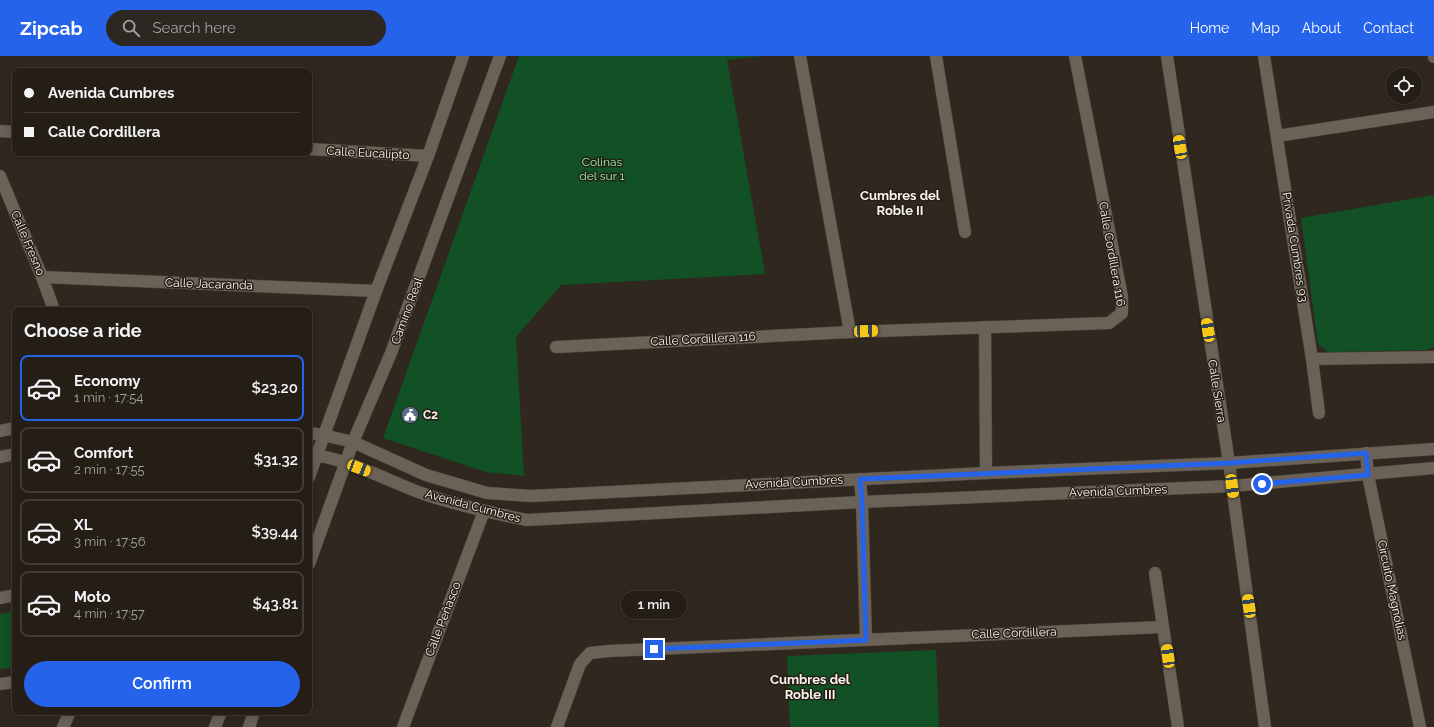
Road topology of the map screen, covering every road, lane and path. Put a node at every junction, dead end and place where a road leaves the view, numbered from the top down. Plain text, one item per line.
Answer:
1 (463, 56) edge
2 (500, 56) edge
3 (800, 56) edge
4 (936, 56) edge
5 (1075, 56) edge
6 (1166, 56) edge
7 (1264, 56) edge
8 (1434, 112) edge
9 (0, 131) edge
10 (12, 132) edge
11 (1277, 136) junction
12 (312, 149) edge
13 (428, 156) junction
14 (0, 176) edge
15 (965, 232) dead end
16 (42, 277) junction
17 (376, 291) junction
18 (53, 307) edge
19 (985, 327) junction
20 (850, 332) junction
21 (556, 347) dead end
22 (1434, 358) edge
23 (1312, 359) junction
24 (1319, 413) dead end
25 (12, 429) edge
26 (0, 431) edge
27 (312, 434) edge
28 (323, 435) junction
29 (353, 442) junction
30 (1433, 449) edge
31 (1366, 453) junction
32 (12, 455) edge
33 (313, 455) edge
34 (0, 457) edge
35 (346, 463) junction
36 (1229, 463) junction
37 (1434, 468) edge
38 (986, 473) junction
39 (1368, 475) junction
40 (860, 479) junction
41 (1232, 486) junction
42 (862, 502) junction
43 (484, 511) junction
44 (312, 556) edge
45 (1155, 573) dead end
46 (12, 596) edge
47 (0, 598) edge
48 (1163, 627) junction
49 (866, 640) junction
50 (12, 682) edge
51 (0, 684) edge
52 (69, 715) edge
53 (220, 715) edge
54 (253, 715) edge
55 (63, 727) edge
56 (215, 727) edge
57 (249, 727) edge
58 (402, 727) edge
59 (557, 727) edge
60 (1178, 727) edge
61 (1265, 727) edge
62 (1420, 727) edge

1 - 13 street
2 - 29 street, Camino Real
3 - 20 street
4 - 15 street
5 - 19 street, Calle Cordillera 116
6 - 36 street, Calle Sierra
7 - 11 street, Privada Cumbres 93
8 - 11 street
9 - 10 street
11 - 23 street, Privada Cumbres 93
12 - 13 street, Calle Eucalipto
13 - 17 street
14 - 16 street, Calle Fresno
16 - 17 street, Calle Jacaranda
16 - 18 street, Calle Fresno
17 - 28 street
19 - 20 street, Calle Cordillera 116
19 - 38 street
20 - 21 street, Calle Cordillera 116
22 - 23 street
23 - 24 street, Privada Cumbres 93
25 - 26 street
27 - 28 street, Avenida Cumbres
28 - 29 street, Avenida Cumbres
28 - 33 street
29 - 35 street, Camino Real
29 - 40 street, Avenida Cumbres
30 - 31 street, Avenida Cumbres
31 - 36 street, Avenida Cumbres
31 - 39 street, Circuito Magnolias
32 - 34 street
33 - 35 street, Avenida Cumbres
35 - 43 street, Avenida Cumbres
35 - 44 street, Camino Real
36 - 38 street, Avenida Cumbres
36 - 41 street, Calle Sierra
37 - 39 street, Avenida Cumbres
38 - 40 street, Avenida Cumbres
39 - 41 street, Avenida Cumbres
39 - 62 street, Circuito Magnolias
40 - 42 street
41 - 42 street, Avenida Cumbres
41 - 61 street, Calle Sierra
42 - 43 street, Avenida Cumbres
42 - 49 street
43 - 58 street, Calle Peñasco
45 - 48 street
46 - 47 street
48 - 49 street, Calle Cordillera
48 - 60 street
49 - 59 street, Calle Cordillera
50 - 51 street
52 - 55 street
53 - 56 street
54 - 57 street

